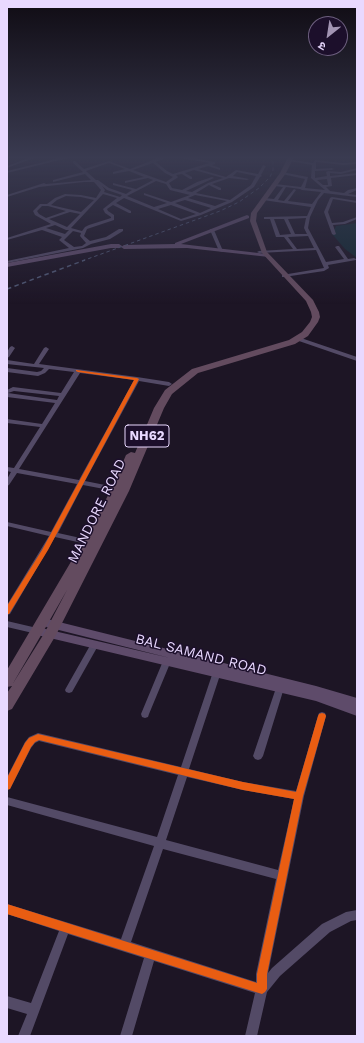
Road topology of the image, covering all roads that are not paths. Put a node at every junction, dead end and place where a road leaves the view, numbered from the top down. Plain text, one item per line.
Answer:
1 (41, 206) edge
2 (53, 206) edge
3 (91, 206) edge
4 (110, 206) edge
5 (118, 206) edge
6 (145, 206) edge
7 (165, 206) edge
8 (176, 206) edge
9 (208, 206) edge
10 (221, 206) edge
11 (255, 206) edge
12 (259, 206) edge
13 (314, 206) edge
14 (329, 206) edge
15 (216, 208) junction
16 (153, 209) junction
17 (51, 210) dead end
18 (69, 211) junction
19 (130, 212) dead end
20 (63, 213) junction
21 (83, 214) junction
22 (200, 214) junction
23 (247, 217) junction
24 (285, 217) junction
25 (308, 217) junction
26 (265, 218) dead end
27 (272, 218) junction
28 (357, 218) edge
29 (46, 219) junction
30 (55, 224) junction
31 (330, 224) junction
32 (41, 228) junction
33 (70, 230) junction
34 (121, 230) dead end
35 (212, 230) junction
36 (83, 232) junction
37 (334, 234) dead end
38 (293, 235) junction
39 (310, 235) junction
40 (65, 236) junction
41 (285, 236) junction
42 (7, 239) edge
43 (89, 243) junction
44 (122, 247) junction
45 (337, 247) dead end
46 (73, 249) junction
47 (317, 249) junction
48 (296, 250) junction
49 (221, 251) junction
50 (263, 254) junction
51 (354, 259) dead end
52 (347, 260) junction
53 (7, 262) edge
54 (324, 264) junction
55 (7, 265) edge
56 (284, 276) junction
57 (298, 339) junction
58 (12, 348) dead end
59 (46, 350) dead end
60 (7, 356) edge
61 (357, 359) edge
62 (8, 366) edge
63 (35, 366) junction
64 (48, 367) junction
65 (78, 371) junction
66 (137, 378) junction
67 (169, 384) junction
68 (7, 392) edge
69 (63, 395) junction
70 (7, 396) edge
71 (59, 402) junction
72 (7, 421) edge
73 (44, 426) junction
74 (7, 469) edge
75 (15, 471) junction
76 (7, 484) edge
77 (81, 484) junction
78 (120, 490) junction
79 (7, 524) edge
80 (53, 535) junction
81 (92, 543) junction
82 (7, 612) edge
83 (43, 622) junction
84 (7, 624) edge
85 (55, 624) junction
86 (22, 626) junction
87 (37, 631) junction
88 (50, 635) junction
89 (95, 644) junction
90 (167, 661) junction
91 (218, 669) junction
92 (7, 682) edge
93 (280, 688) junction
94 (69, 690) dead end
95 (357, 703) edge
96 (7, 705) edge
97 (357, 711) edge
98 (145, 714) dead end
99 (322, 716) dead end
100 (258, 756) dead end
101 (184, 772) junction
102 (7, 786) edge
103 (298, 796) junction
104 (7, 801) edge
105 (160, 843) junction
106 (282, 876) junction
107 (7, 910) edge
108 (357, 914) edge
109 (65, 928) junction
110 (124, 946) junction
111 (151, 954) junction
112 (262, 989) junction
113 (7, 1002) edge
114 (34, 1010) junction
115 (24, 1036) edge
116 (126, 1036) edge
117 (251, 1036) edge

1 - 29 street
2 - 18 street
3 - 21 street
4 - 36 street
5 - 19 street
6 - 16 street
7 - 16 street
8 - 22 street
9 - 15 street
10 - 15 street
11 - 23 highway
12 - 50 highway, MANDORE ROAD / NH62
13 - 25 street
14 - 31 street
15 - 22 street
16 - 22 street
17 - 20 street
18 - 20 street
18 - 21 street
20 - 29 street
21 - 33 street
23 - 35 main road
23 - 50 highway, MANDORE ROAD / NH62
24 - 25 street
24 - 27 street
24 - 38 street
25 - 39 street
26 - 27 street
27 - 41 street
28 - 31 street
29 - 30 street
30 - 32 street
30 - 33 street
31 - 37 street
32 - 40 street
32 - 42 street
33 - 36 street
33 - 40 street
34 - 43 street
35 - 44 main road
35 - 49 street
36 - 43 street
38 - 39 street
38 - 41 street
39 - 47 street
40 - 46 street
41 - 48 street
43 - 46 street
44 - 49 main road
44 - 55 main road
45 - 52 street
46 - 53 street
47 - 48 street
47 - 54 street
48 - 50 street
49 - 50 main road
50 - 56 highway, MANDORE ROAD / NH62
50 - 67 highway, MANDORE ROAD / NH62
51 - 52 street
52 - 54 street
54 - 56 street
56 - 57 highway, MANDORE ROAD / NH62
57 - 61 street
57 - 78 highway, MANDORE ROAD / NH62
58 - 60 street
59 - 63 street
62 - 63 street
62 - 64 street
63 - 64 street
64 - 65 street
65 - 66 street
65 - 69 street
66 - 67 street
66 - 77 street
67 - 78 highway, MANDORE ROAD / NH62
68 - 69 street
69 - 71 street
70 - 71 street
71 - 73 street
72 - 73 street
73 - 75 street
74 - 75 street
75 - 76 street
75 - 77 street
77 - 78 street
77 - 80 street
78 - 81 highway, MANDORE ROAD / NH62
79 - 80 street
80 - 81 street
80 - 82 street
81 - 83 highway, MANDORE ROAD / NH62
81 - 85 highway, MANDORE ROAD / NH62
83 - 85 main road, BAL SAMAND ROAD
83 - 86 street
83 - 87 highway, MANDORE ROAD / NH62
84 - 86 street
85 - 88 highway, MANDORE ROAD / NH62
85 - 91 main road, BAL SAMAND ROAD
86 - 87 street
87 - 88 main road, BAL SAMAND ROAD
87 - 92 highway, MANDORE ROAD / NH62
88 - 89 main road, BAL SAMAND ROAD
88 - 96 highway, MANDORE ROAD / NH62
89 - 90 main road, BAL SAMAND ROAD
89 - 94 street
90 - 91 main road, BAL SAMAND ROAD
90 - 98 street
91 - 93 main road, BAL SAMAND ROAD
91 - 95 main road, BAL SAMAND ROAD
91 - 101 street
93 - 97 main road, BAL SAMAND ROAD
93 - 100 street
99 - 103 street
101 - 102 street
101 - 103 street
101 - 105 street
103 - 106 street
104 - 105 street
105 - 106 street
105 - 110 street
106 - 112 street
107 - 109 street
108 - 112 street
109 - 110 street
109 - 114 street
110 - 111 street
111 - 112 street
111 - 116 street
112 - 117 street
113 - 114 street
114 - 115 street

